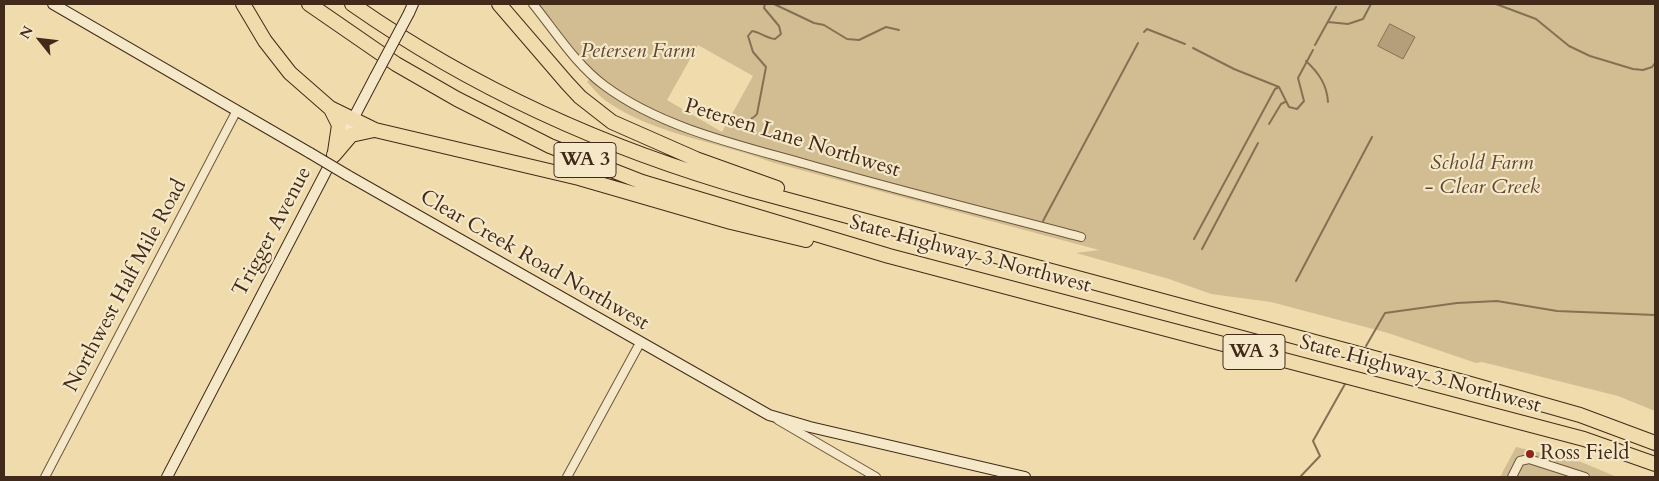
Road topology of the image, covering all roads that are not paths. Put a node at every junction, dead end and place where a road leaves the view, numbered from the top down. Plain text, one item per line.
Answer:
1 (53, 4) edge
2 (244, 4) edge
3 (309, 4) edge
4 (352, 4) edge
5 (499, 4) edge
6 (533, 4) edge
7 (411, 8) edge
8 (330, 108) junction
9 (236, 112) junction
10 (352, 121) junction
11 (375, 130) junction
12 (334, 155) junction
13 (860, 219) junction
14 (1081, 237) dead end
15 (888, 256) junction
16 (640, 343) junction
17 (769, 415) junction
18 (1637, 435) junction
19 (1655, 436) edge
20 (1655, 443) edge
21 (1618, 451) junction
22 (1655, 464) edge
23 (1655, 474) edge
24 (45, 477) edge
25 (167, 477) edge
26 (567, 477) edge
27 (876, 477) edge
28 (1025, 477) edge
29 (1512, 477) edge
30 (1585, 477) edge

1 - 9 main road, Clear Creek Road Northwest
2 - 8 highway
3 - 15 highway, State Highway 3 Northwest / WA 3
4 - 13 highway, State Highway 3 Northwest / WA 3
5 - 13 highway
6 - 14 street, Petersen Lane Northwest
7 - 10 main road, Trigger Avenue, bridge
8 - 10 highway
8 - 12 highway
9 - 16 main road, Clear Creek Road Northwest, bridge
9 - 24 street, Northwest Half Mile Road
10 - 11 highway
10 - 12 main road, Trigger Avenue
11 - 12 highway
11 - 15 highway
12 - 25 main road, Trigger Avenue
13 - 18 highway, State Highway 3 Northwest / WA 3
15 - 21 highway, State Highway 3 Northwest / WA 3
16 - 17 main road, Clear Creek Road Northwest
16 - 26 street
17 - 27 street
17 - 28 main road, Clear Creek Road Northwest
18 - 19 highway
18 - 20 highway, State Highway 3 Northwest / WA 3
21 - 22 highway, State Highway 3 Northwest / WA 3
21 - 23 highway
29 - 30 street

